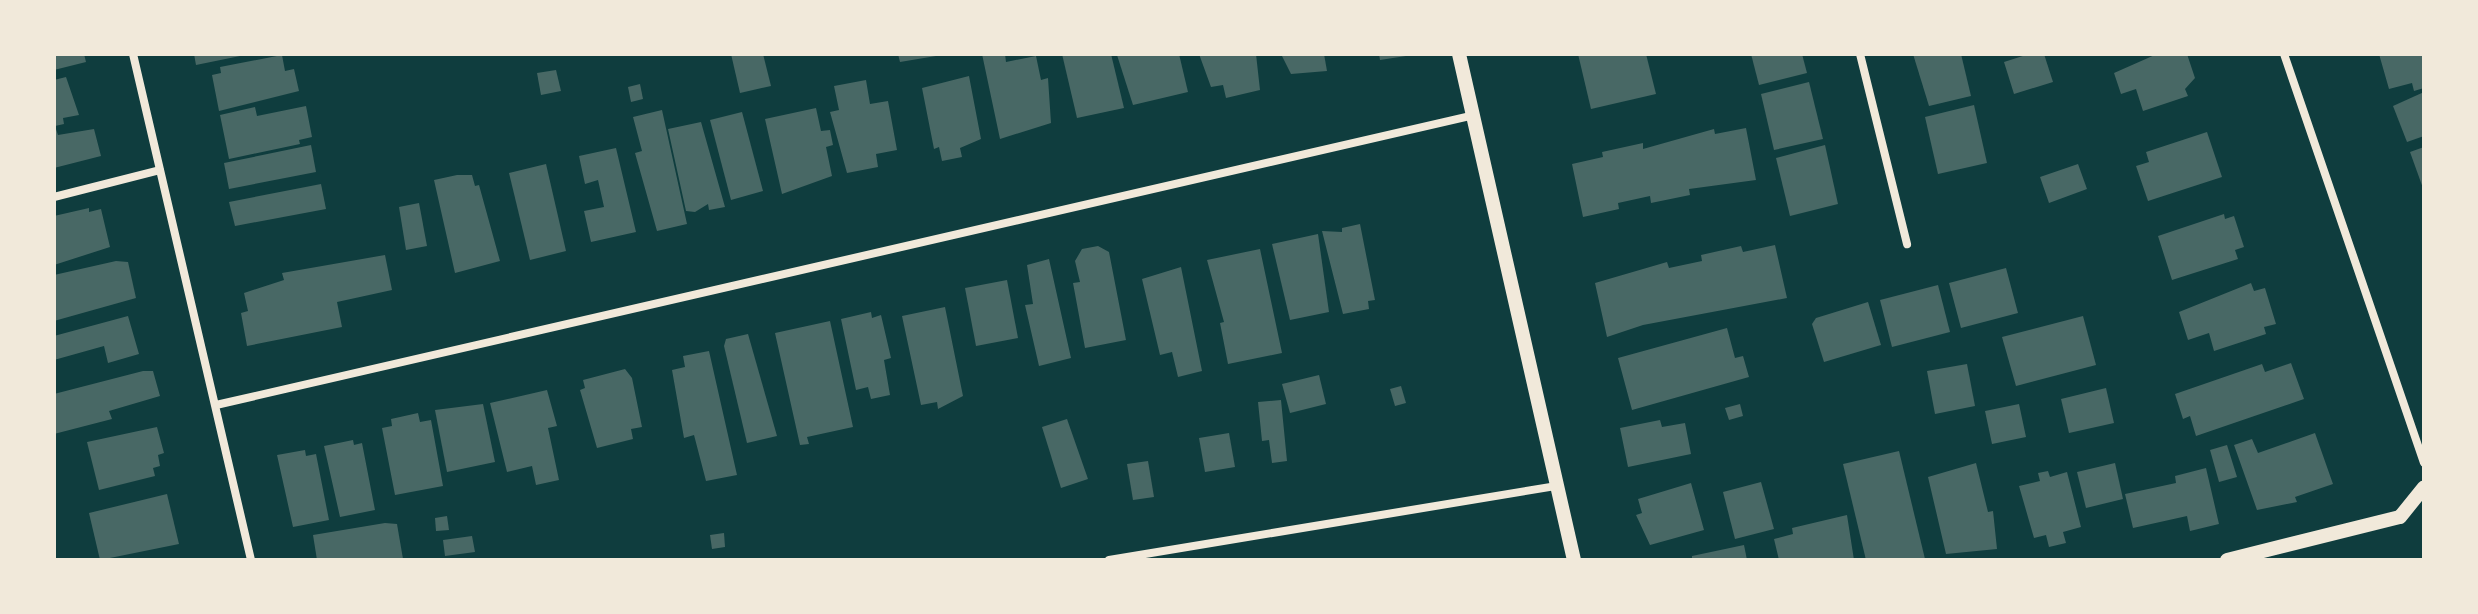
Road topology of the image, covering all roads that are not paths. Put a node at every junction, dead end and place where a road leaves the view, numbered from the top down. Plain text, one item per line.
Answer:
1 (133, 54) edge
2 (1459, 54) edge
3 (1860, 54) edge
4 (2284, 54) edge
5 (1474, 115) junction
6 (160, 170) junction
7 (54, 197) edge
8 (1907, 244) dead end
9 (216, 405) junction
10 (2424, 463) edge
11 (1557, 486) junction
12 (2424, 487) edge
13 (251, 560) edge
14 (1109, 560) edge
15 (1574, 560) edge
16 (2227, 560) edge

1 - 6 street
2 - 5 street
3 - 8 street
4 - 10 street
5 - 9 street
5 - 11 street
6 - 7 street
6 - 9 street
9 - 13 street
11 - 14 street
11 - 15 street
12 - 16 street

